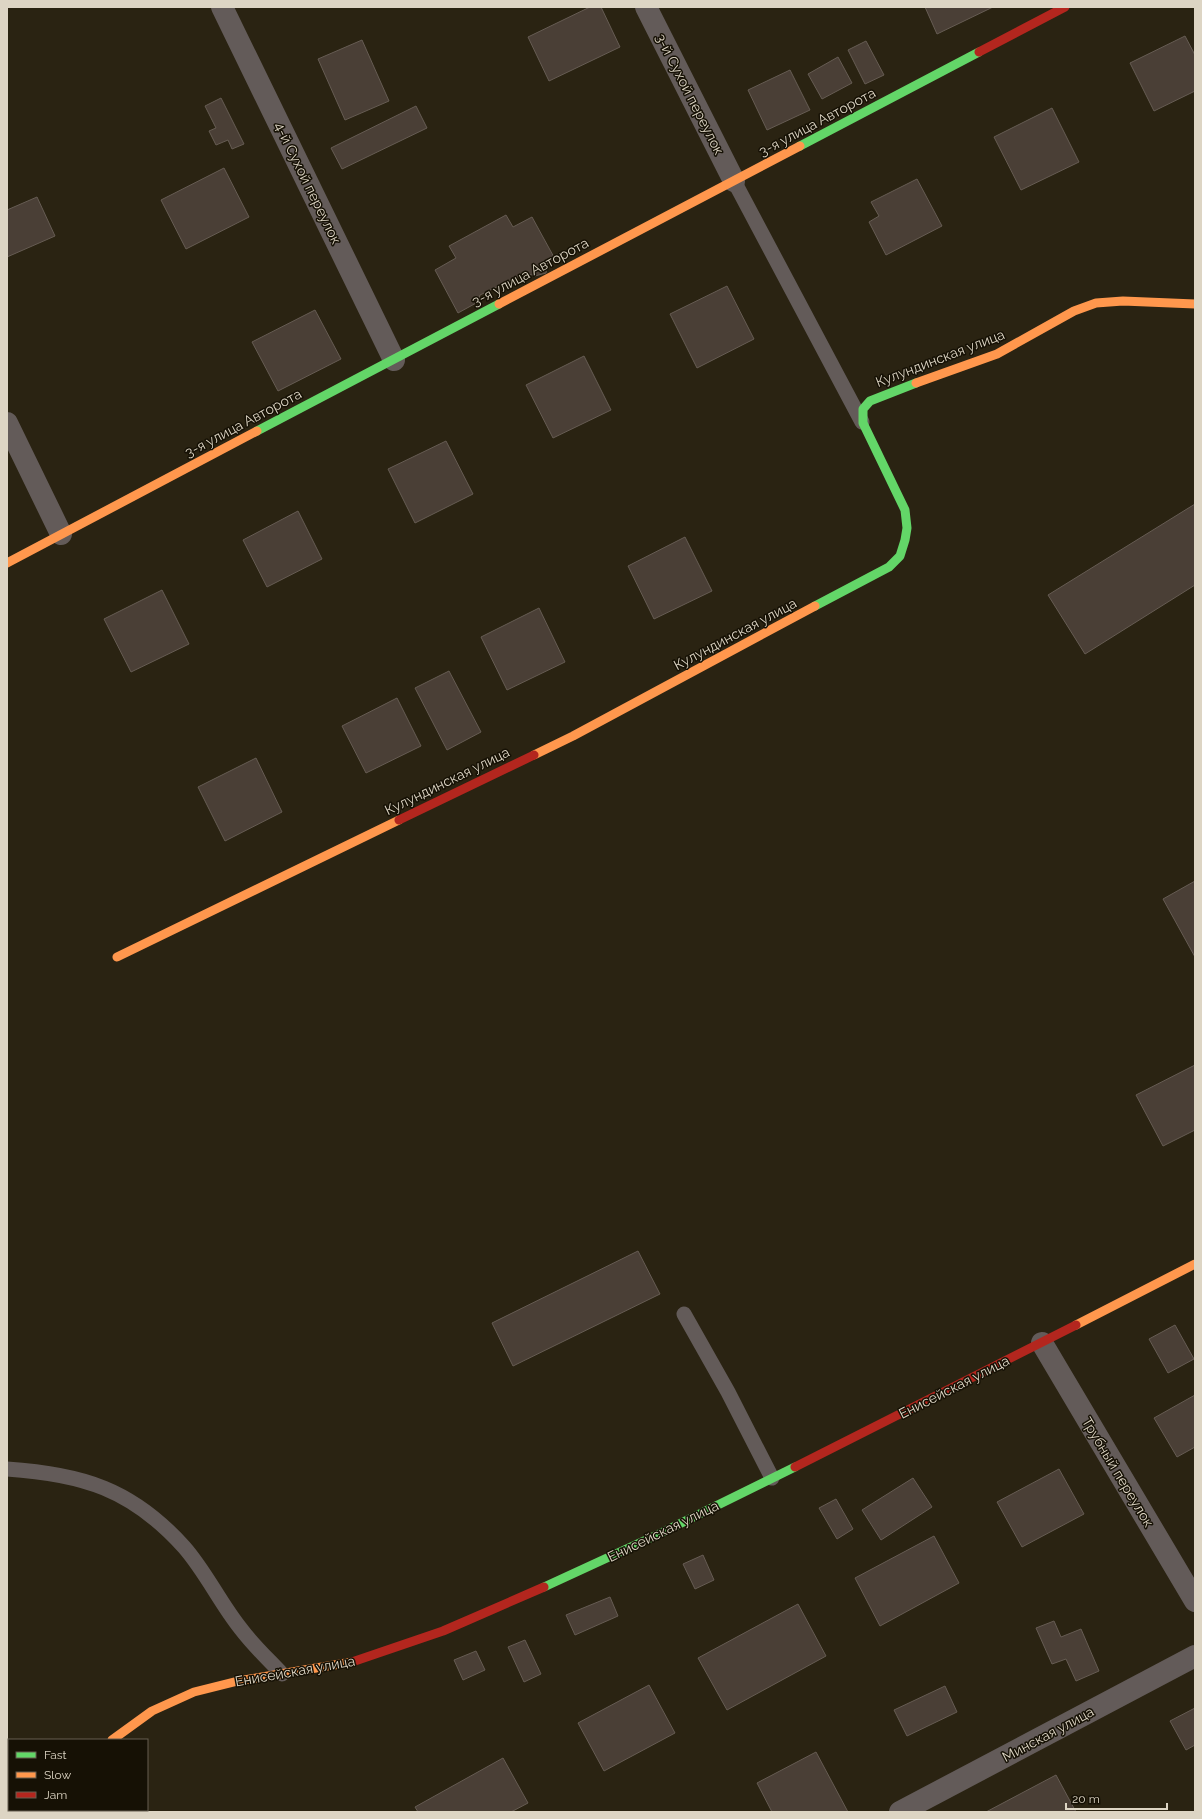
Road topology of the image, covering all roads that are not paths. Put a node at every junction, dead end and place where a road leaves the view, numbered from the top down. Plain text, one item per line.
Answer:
1 (222, 7) edge
2 (646, 7) edge
3 (1063, 8) edge
4 (734, 181) junction
5 (1195, 304) edge
6 (394, 360) junction
7 (7, 422) edge
8 (864, 425) junction
9 (62, 534) junction
10 (7, 563) edge
11 (117, 957) dead end
12 (1195, 1264) edge
13 (684, 1314) dead end
14 (1042, 1343) junction
15 (7, 1469) edge
16 (772, 1478) junction
17 (1195, 1602) edge
18 (1195, 1656) edge
19 (282, 1674) junction
20 (113, 1739) edge
21 (900, 1812) edge

1 - 6 street, 4-й Сухой переулок
2 - 4 street, 3-й Сухой переулок
3 - 4 street, 3-я улица Авторота
4 - 6 street, 3-я улица Авторота
4 - 8 lane
5 - 8 street, Кулундинская улица
6 - 9 street, 3-я улица Авторота
7 - 9 street
8 - 11 street, Кулундинская улица
9 - 10 street, 3-я улица Авторота
12 - 14 street, Енисейская улица
13 - 16 lane
14 - 16 street, Енисейская улица
14 - 17 street, Трубный переулок
15 - 19 lane
16 - 19 street, Енисейская улица
18 - 21 street, Минская улица
19 - 20 street, Енисейская улица

